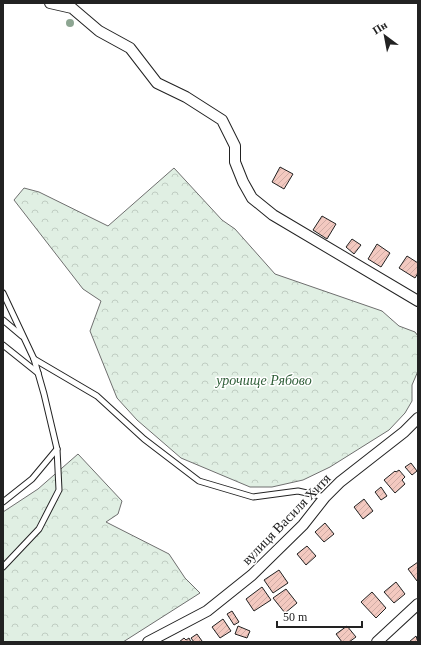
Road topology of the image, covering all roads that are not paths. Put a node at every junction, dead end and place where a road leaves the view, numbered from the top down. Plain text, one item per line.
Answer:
1 (50, 3) edge
2 (3, 293) edge
3 (418, 301) edge
4 (3, 320) edge
5 (24, 337) junction
6 (3, 345) edge
7 (34, 359) junction
8 (38, 372) junction
9 (418, 418) edge
10 (57, 449) junction
11 (325, 496) junction
12 (3, 502) edge
13 (3, 567) edge
14 (418, 604) edge
15 (148, 642) edge
16 (377, 642) edge

1 - 3 street
2 - 5 lane
4 - 5 lane
5 - 7 lane
6 - 8 lane
7 - 8 lane
7 - 11 lane
8 - 10 lane
9 - 11 street, вулиця Василя Хитя
10 - 12 lane
10 - 13 lane
11 - 15 street, вулиця Василя Хитя
14 - 16 street

